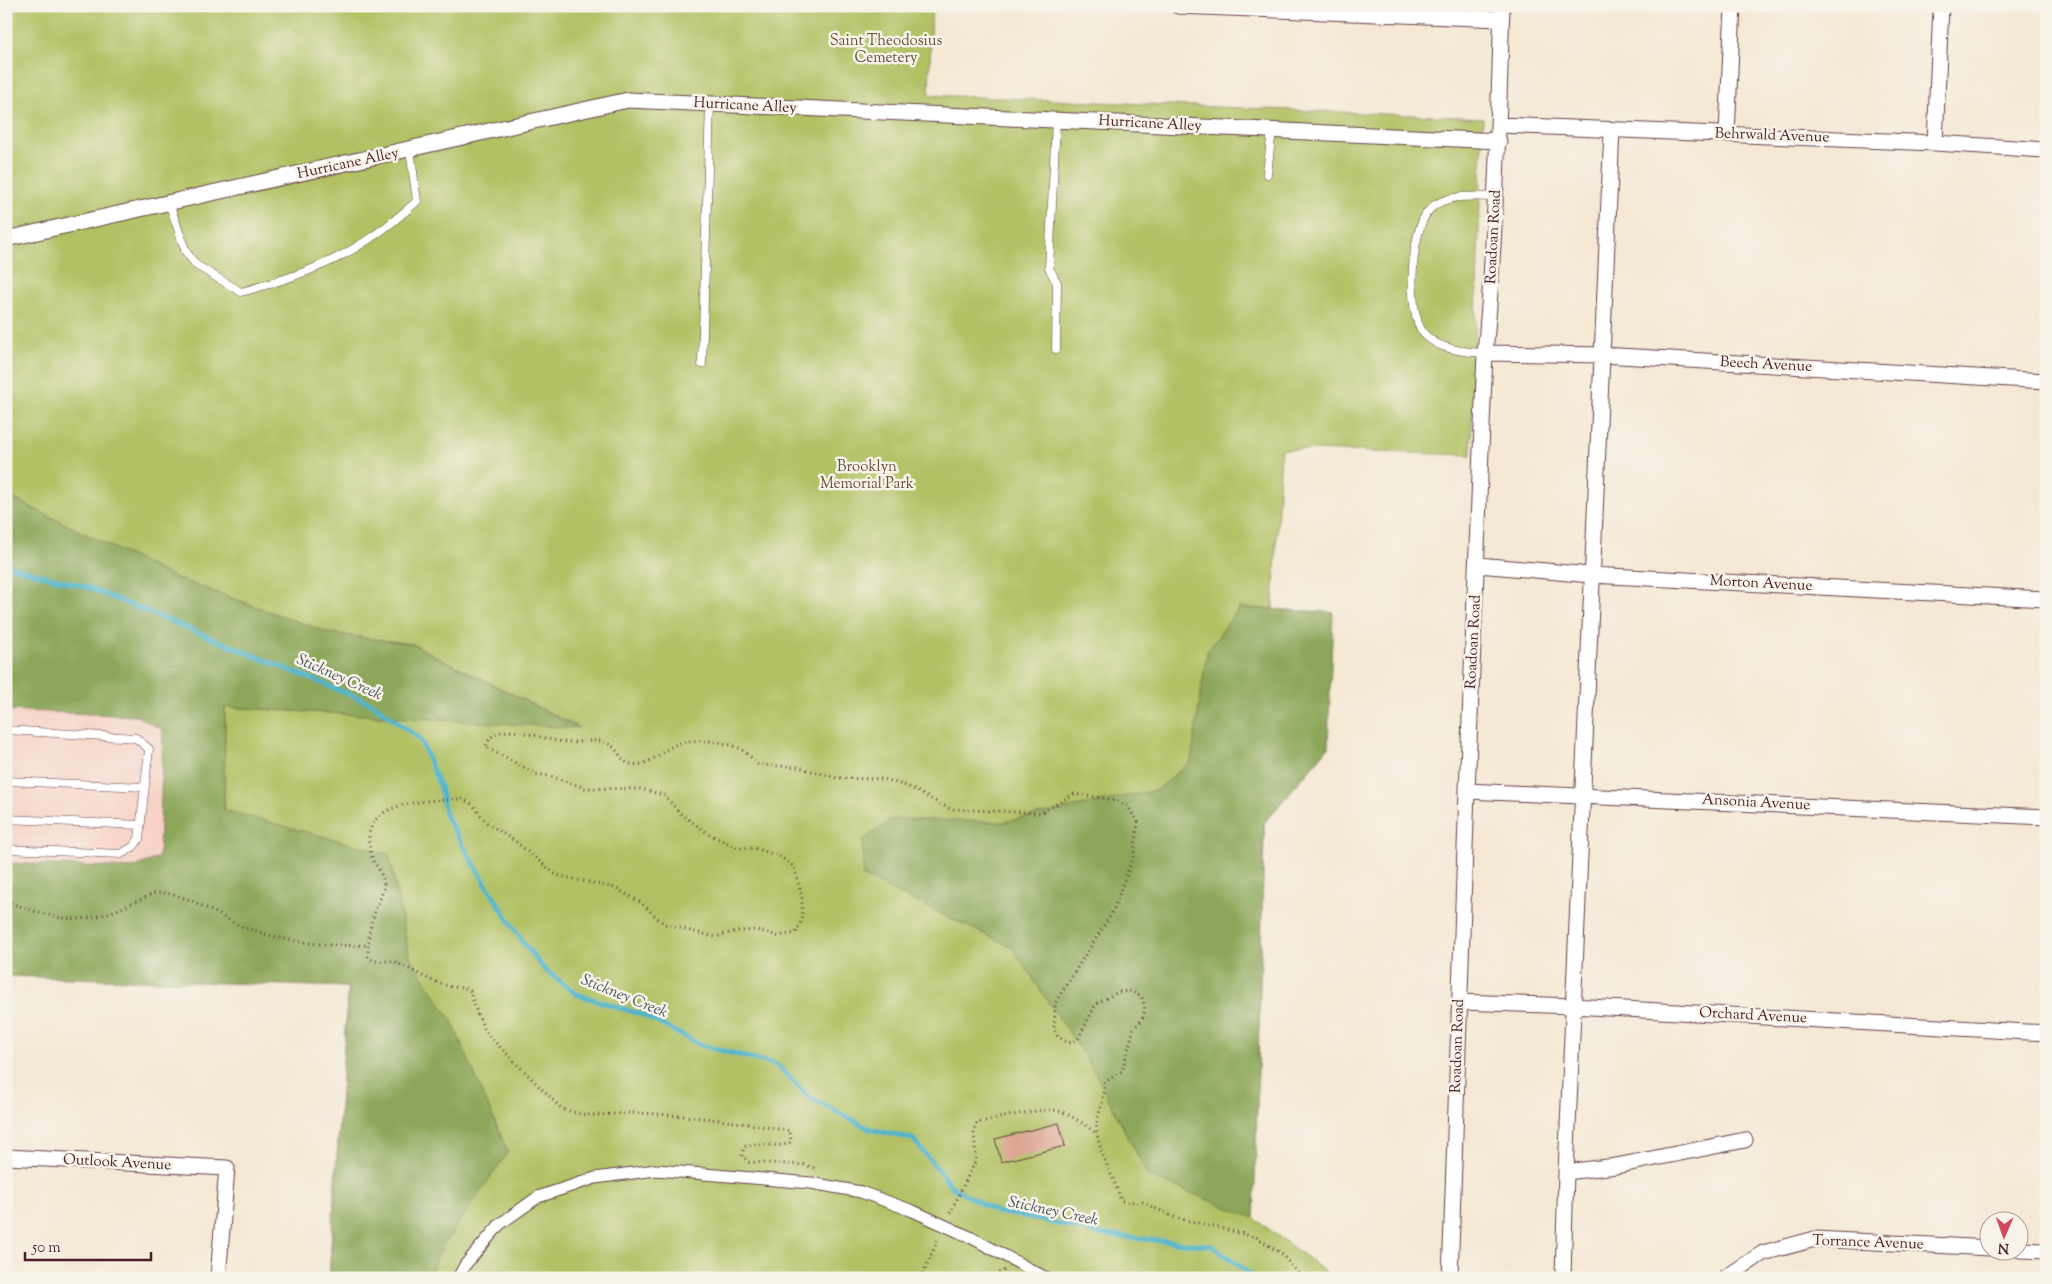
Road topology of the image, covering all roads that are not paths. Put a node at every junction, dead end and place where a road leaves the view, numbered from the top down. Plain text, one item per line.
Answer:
1 (1178, 6) edge
2 (1733, 6) edge
3 (1940, 6) edge
4 (1502, 12) edge
5 (710, 104) junction
6 (1056, 120) junction
7 (1499, 125) junction
8 (1272, 130) junction
9 (1612, 130) junction
10 (1727, 134) junction
11 (1499, 140) junction
12 (1935, 143) junction
13 (410, 150) junction
14 (2046, 150) edge
15 (1267, 174) dead end
16 (1496, 197) junction
17 (169, 204) junction
18 (6, 240) edge
19 (1056, 348) dead end
20 (1485, 353) junction
21 (1602, 355) junction
22 (702, 364) dead end
23 (2046, 381) edge
24 (1478, 565) junction
25 (1591, 575) junction
26 (2046, 599) edge
27 (6, 730) edge
28 (6, 781) edge
29 (144, 787) junction
30 (1467, 792) junction
31 (1584, 796) junction
32 (2046, 817) edge
33 (6, 819) edge
34 (140, 825) junction
35 (6, 849) edge
36 (1459, 1002) junction
37 (1573, 1006) junction
38 (2046, 1033) edge
39 (1745, 1140) dead end
40 (6, 1157) edge
41 (1566, 1172) junction
42 (1980, 1247) edge
43 (2030, 1250) edge
44 (2046, 1251) edge
45 (218, 1278) edge
46 (458, 1278) edge
47 (1046, 1278) edge
48 (1450, 1278) edge
49 (1563, 1278) edge
50 (1725, 1278) edge

1 - 4 street
2 - 10 street
3 - 12 street
4 - 7 street, Roadoan Road
5 - 6 street, Hurricane Alley
5 - 13 street, Hurricane Alley
5 - 22 lane
6 - 8 street, Hurricane Alley
6 - 19 lane
7 - 9 street, Behrwald Avenue
7 - 11 street, Roadoan Road
8 - 11 street, Hurricane Alley
8 - 15 lane
9 - 10 street, Behrwald Avenue
9 - 21 street
10 - 12 street, Behrwald Avenue
11 - 16 street, Roadoan Road
12 - 14 street, Behrwald Avenue
13 - 17 street, Hurricane Alley
13 - 17 lane
16 - 20 street, Roadoan Road
16 - 20 lane
17 - 18 street, Hurricane Alley
20 - 21 street, Beech Avenue
20 - 24 street, Roadoan Road
21 - 23 street, Beech Avenue
21 - 25 street
24 - 25 street, Morton Avenue
24 - 30 street, Roadoan Road
25 - 26 street, Morton Avenue
25 - 31 street
27 - 29 lane
28 - 29 lane
29 - 34 lane
30 - 31 street, Ansonia Avenue
30 - 36 street, Roadoan Road
31 - 32 street, Ansonia Avenue
31 - 37 street
33 - 34 lane
34 - 35 lane
36 - 37 street, Orchard Avenue
36 - 48 street, Roadoan Road
37 - 38 street, Orchard Avenue
37 - 41 street
39 - 41 street
40 - 45 street, Outlook Avenue
41 - 49 street
42 - 50 street, Torrance Avenue
43 - 44 street
46 - 47 street

